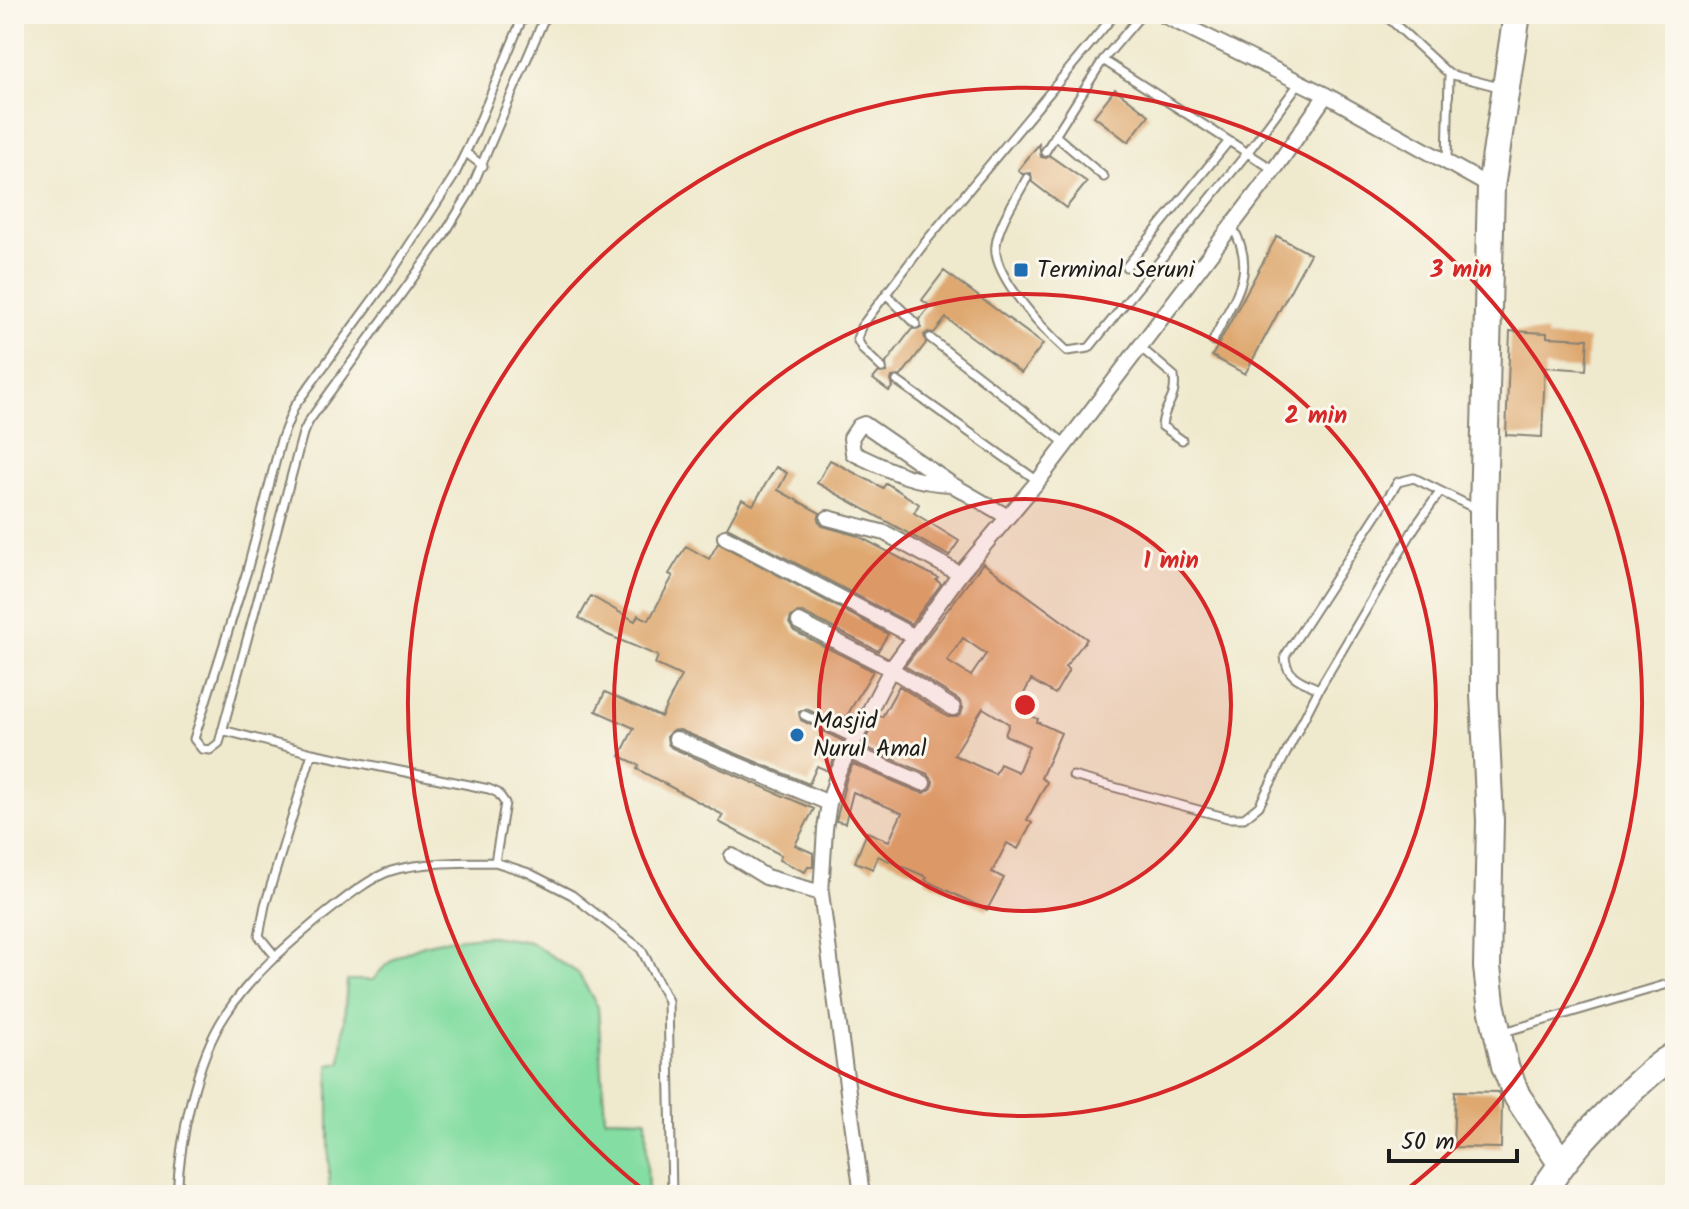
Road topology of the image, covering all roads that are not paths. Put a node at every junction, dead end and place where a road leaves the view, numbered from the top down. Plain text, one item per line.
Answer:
1 (524, 14) edge
2 (546, 14) edge
3 (1115, 14) edge
4 (1142, 14) edge
5 (1161, 14) edge
6 (1384, 14) edge
7 (1517, 14) edge
8 (1660, 14) edge
9 (1675, 18) edge
10 (1103, 60) junction
11 (1449, 74) junction
12 (1300, 82) junction
13 (1505, 89) junction
14 (1326, 95) junction
15 (1056, 136) junction
16 (1229, 141) junction
17 (1045, 152) dead end
18 (1248, 152) junction
19 (466, 153) junction
20 (1447, 162) junction
21 (483, 166) junction
22 (1274, 170) junction
23 (1104, 177) dead end
24 (1027, 178) dead end
25 (1491, 187) junction
26 (1232, 226) junction
27 (1126, 267) dead end
28 (886, 294) junction
29 (916, 324) dead end
30 (930, 338) dead end
31 (1213, 341) dead end
32 (1140, 347) junction
33 (882, 368) dead end
34 (897, 381) dead end
35 (1182, 440) dead end
36 (1066, 444) junction
37 (1038, 481) junction
38 (951, 484) junction
39 (1440, 492) junction
40 (1483, 512) junction
41 (1008, 517) junction
42 (828, 518) dead end
43 (725, 537) dead end
44 (960, 574) junction
45 (799, 622) dead end
46 (915, 637) junction
47 (891, 669) junction
48 (1319, 689) junction
49 (953, 708) dead end
50 (804, 715) dead end
51 (222, 730) junction
52 (676, 739) dead end
53 (851, 745) junction
54 (312, 753) junction
55 (1073, 776) dead end
56 (923, 783) dead end
57 (829, 803) junction
58 (732, 856) dead end
59 (495, 862) junction
60 (821, 893) junction
61 (276, 957) junction
62 (1675, 982) edge
63 (1498, 1034) junction
64 (1675, 1055) edge
65 (1675, 1076) edge
66 (1616, 1104) junction
67 (1561, 1163) junction
68 (177, 1195) edge
69 (672, 1195) edge
70 (862, 1195) edge
71 (1541, 1195) edge

1 - 19 lane
2 - 21 lane
3 - 28 lane
4 - 10 lane
5 - 12 street
6 - 11 lane
7 - 13 highway
8 - 9 lane
10 - 15 lane
10 - 16 lane
11 - 13 lane
11 - 20 lane
12 - 14 street
12 - 18 lane
13 - 25 highway
14 - 20 street
14 - 22 street
15 - 17 lane
15 - 23 lane
16 - 18 lane
16 - 27 lane
18 - 22 lane
18 - 24 lane
19 - 21 lane
19 - 51 lane
20 - 25 street
21 - 51 lane
22 - 26 street
25 - 40 highway
26 - 31 lane
26 - 32 street
28 - 29 lane
28 - 33 lane
30 - 36 lane
32 - 35 lane
32 - 36 street
34 - 37 lane
36 - 37 street
37 - 41 street
38 - 38 street
38 - 41 street
39 - 40 lane
39 - 48 lane
39 - 48 lane
40 - 63 highway
41 - 44 street
42 - 44 street
43 - 46 street
44 - 46 street
45 - 47 street
46 - 47 street
47 - 49 street
47 - 53 street
48 - 55 lane
50 - 53 lane
51 - 54 lane
52 - 57 street
53 - 56 street
53 - 57 street
54 - 59 lane
54 - 61 lane
57 - 60 street
58 - 60 street
59 - 61 lane
59 - 69 lane
60 - 70 street
61 - 68 lane
62 - 63 lane
63 - 67 highway
64 - 66 highway
65 - 66 highway
66 - 67 highway
67 - 71 highway

